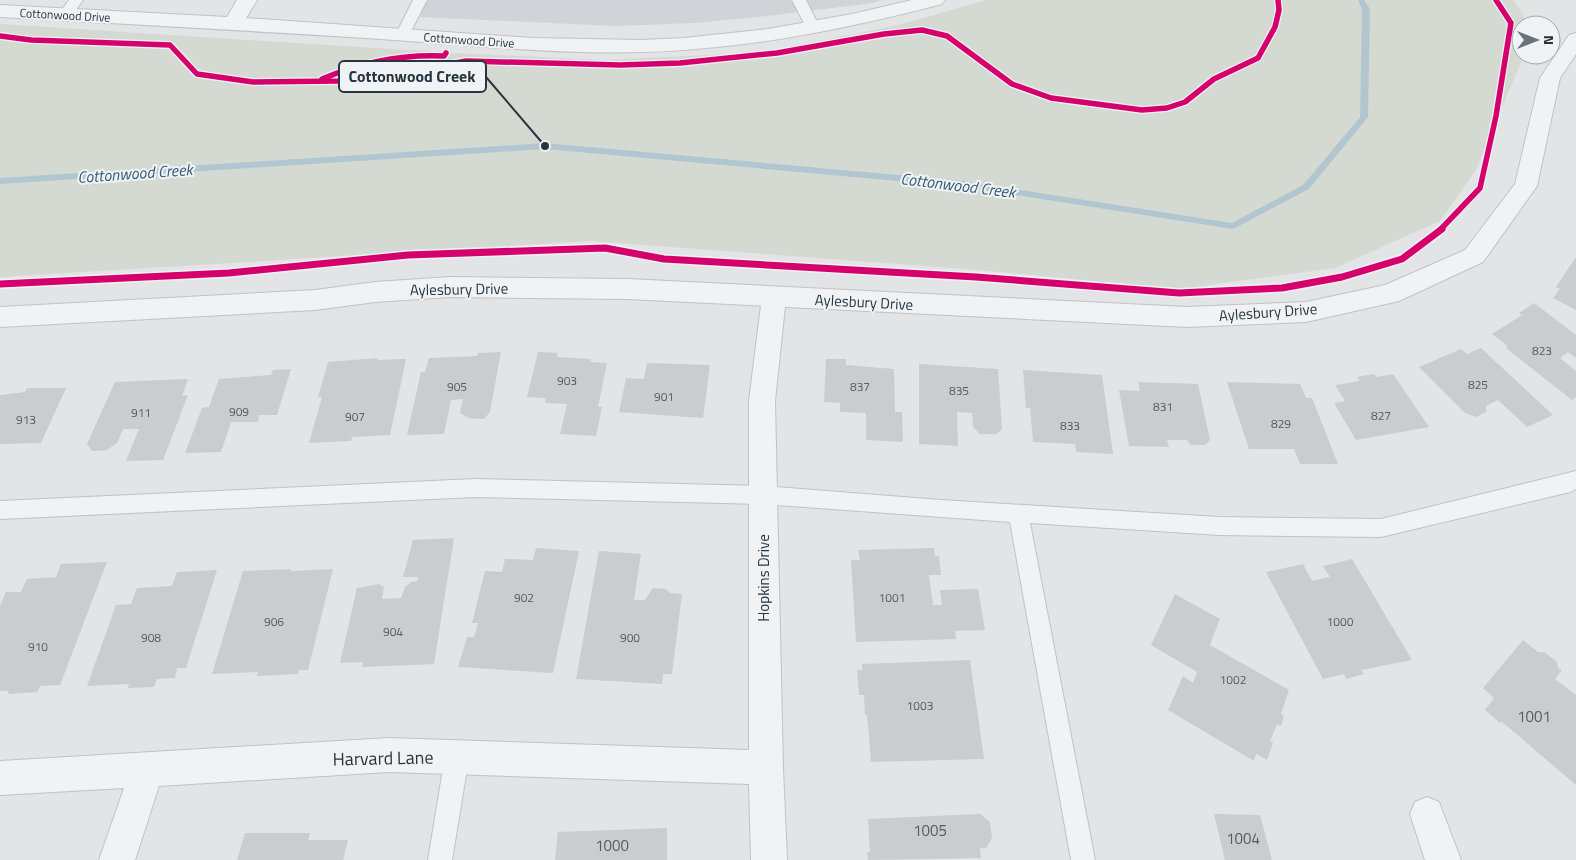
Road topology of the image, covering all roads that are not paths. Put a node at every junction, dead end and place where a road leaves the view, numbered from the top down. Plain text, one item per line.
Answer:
1 (247, 0) edge
2 (420, 0) edge
3 (798, 0) edge
4 (935, 0) edge
5 (71, 8) edge
6 (0, 11) edge
7 (233, 23) junction
8 (813, 28) junction
9 (403, 34) junction
10 (1576, 39) edge
11 (774, 297) junction
12 (0, 316) edge
13 (1576, 480) edge
14 (763, 495) junction
15 (0, 510) edge
16 (1018, 514) junction
17 (457, 757) junction
18 (766, 768) junction
19 (148, 769) junction
20 (0, 778) edge
21 (1427, 814) dead end
22 (117, 860) edge
23 (440, 860) edge
24 (769, 860) edge
25 (1083, 860) edge
26 (1443, 860) edge

1 - 7 street
2 - 9 lane
3 - 8 lane
4 - 8 street, Cottonwood Drive
5 - 6 street, Cottonwood Drive
5 - 7 street, Cottonwood Drive
7 - 9 street, Cottonwood Drive
8 - 9 street, Cottonwood Drive
10 - 11 street, Aylesbury Drive
11 - 12 street, Aylesbury Drive
11 - 14 street, Hopkins Drive
13 - 16 lane
14 - 15 lane
14 - 16 lane
14 - 18 street, Hopkins Drive
16 - 25 lane
17 - 18 street, Harvard Lane
17 - 19 street, Harvard Lane
17 - 23 lane
18 - 24 street, Hopkins Drive
19 - 20 street, Harvard Lane
19 - 22 street
21 - 26 street

